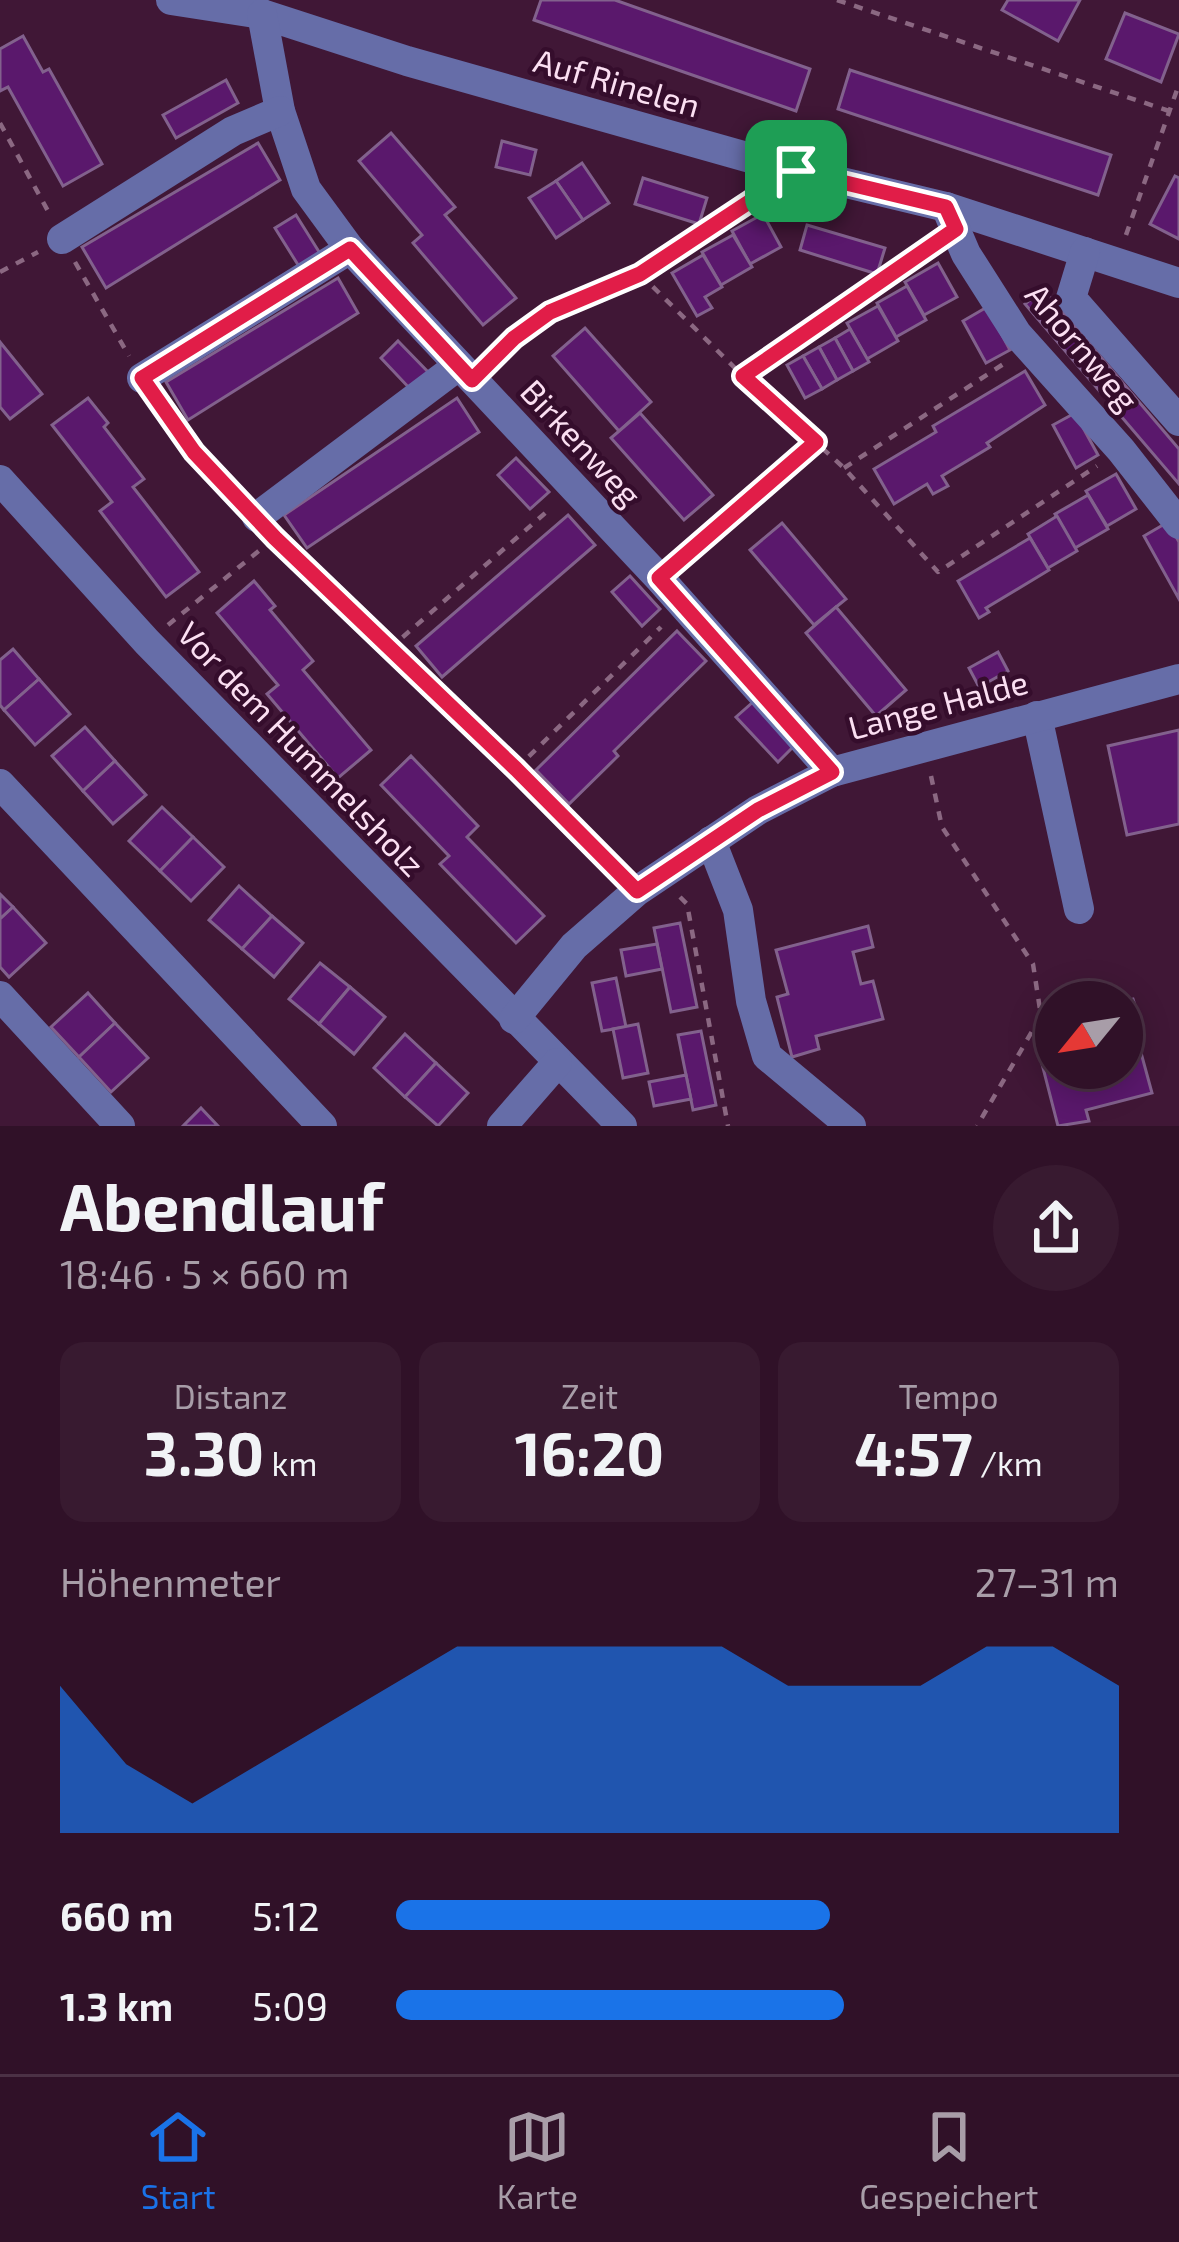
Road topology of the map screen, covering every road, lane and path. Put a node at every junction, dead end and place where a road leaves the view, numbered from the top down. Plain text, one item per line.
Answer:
1 (171, 0) edge
2 (838, 0) edge
3 (262, 14) junction
4 (1179, 84) edge
5 (280, 111) junction
6 (1169, 111) junction
7 (0, 123) edge
8 (796, 171) junction
9 (44, 202) dead end
10 (951, 218) junction
11 (62, 239) junction
12 (350, 249) junction
13 (1085, 252) junction
14 (1116, 263) junction
15 (0, 272) edge
16 (640, 274) junction
17 (1179, 283) edge
18 (1030, 347) junction
19 (465, 373) junction
20 (743, 376) junction
21 (142, 378) junction
22 (1179, 422) edge
23 (816, 442) junction
24 (1121, 450) junction
25 (844, 468) junction
26 (0, 480) edge
27 (574, 488) junction
28 (1179, 524) edge
29 (266, 527) junction
30 (659, 578) junction
31 (682, 607) junction
32 (147, 642) junction
33 (389, 650) junction
34 (1179, 679) edge
35 (1037, 716) junction
36 (924, 746) junction
37 (516, 769) junction
38 (832, 772) junction
39 (0, 784) edge
40 (711, 842) junction
41 (648, 884) junction
42 (1079, 910) dead end
43 (0, 996) edge
44 (514, 1018) junction
45 (556, 1063) junction
46 (120, 1126) edge
47 (322, 1126) edge
48 (502, 1126) edge
49 (622, 1126) edge
50 (728, 1126) edge
51 (851, 1126) edge
52 (977, 1126) edge

1 - 3 street, Auf Rinelen
2 - 6 path
3 - 5 street, Birkenweg
3 - 8 street, Auf Rinelen
4 - 6 path
5 - 11 street
5 - 12 street, Birkenweg
6 - 14 path
7 - 9 path
8 - 10 street, Auf Rinelen
8 - 16 path
10 - 13 street, Auf Rinelen
10 - 18 street, Ahornweg
10 - 20 path
11 - 15 path
11 - 21 path
12 - 19 street, Birkenweg
12 - 21 street
13 - 14 street, Auf Rinelen
13 - 22 street
14 - 17 street, Auf Rinelen
16 - 19 path
16 - 20 path
18 - 24 street, Ahornweg
18 - 25 path
19 - 27 street, Birkenweg
19 - 29 street
20 - 23 path
21 - 29 path
23 - 25 path
23 - 30 path
24 - 25 path
24 - 28 street, Ahornweg
26 - 32 street, Vor dem Hummelsholz
27 - 30 street, Birkenweg
27 - 33 path
29 - 32 path
29 - 33 path
30 - 31 street, Birkenweg
31 - 37 path
31 - 38 street, Birkenweg
32 - 44 street, Vor dem Hummelsholz
33 - 37 path
34 - 35 street, Lange Halde
35 - 36 street, Lange Halde
35 - 42 street
36 - 38 street, Lange Halde
36 - 52 path
37 - 41 path
38 - 40 street, Lange Halde
39 - 47 street
40 - 41 street, Lange Halde
40 - 51 street
41 - 44 street, Lange Halde
41 - 50 path
43 - 46 street
44 - 45 street, Vor dem Hummelsholz
45 - 48 street
45 - 49 street, Vor dem Hummelsholz

